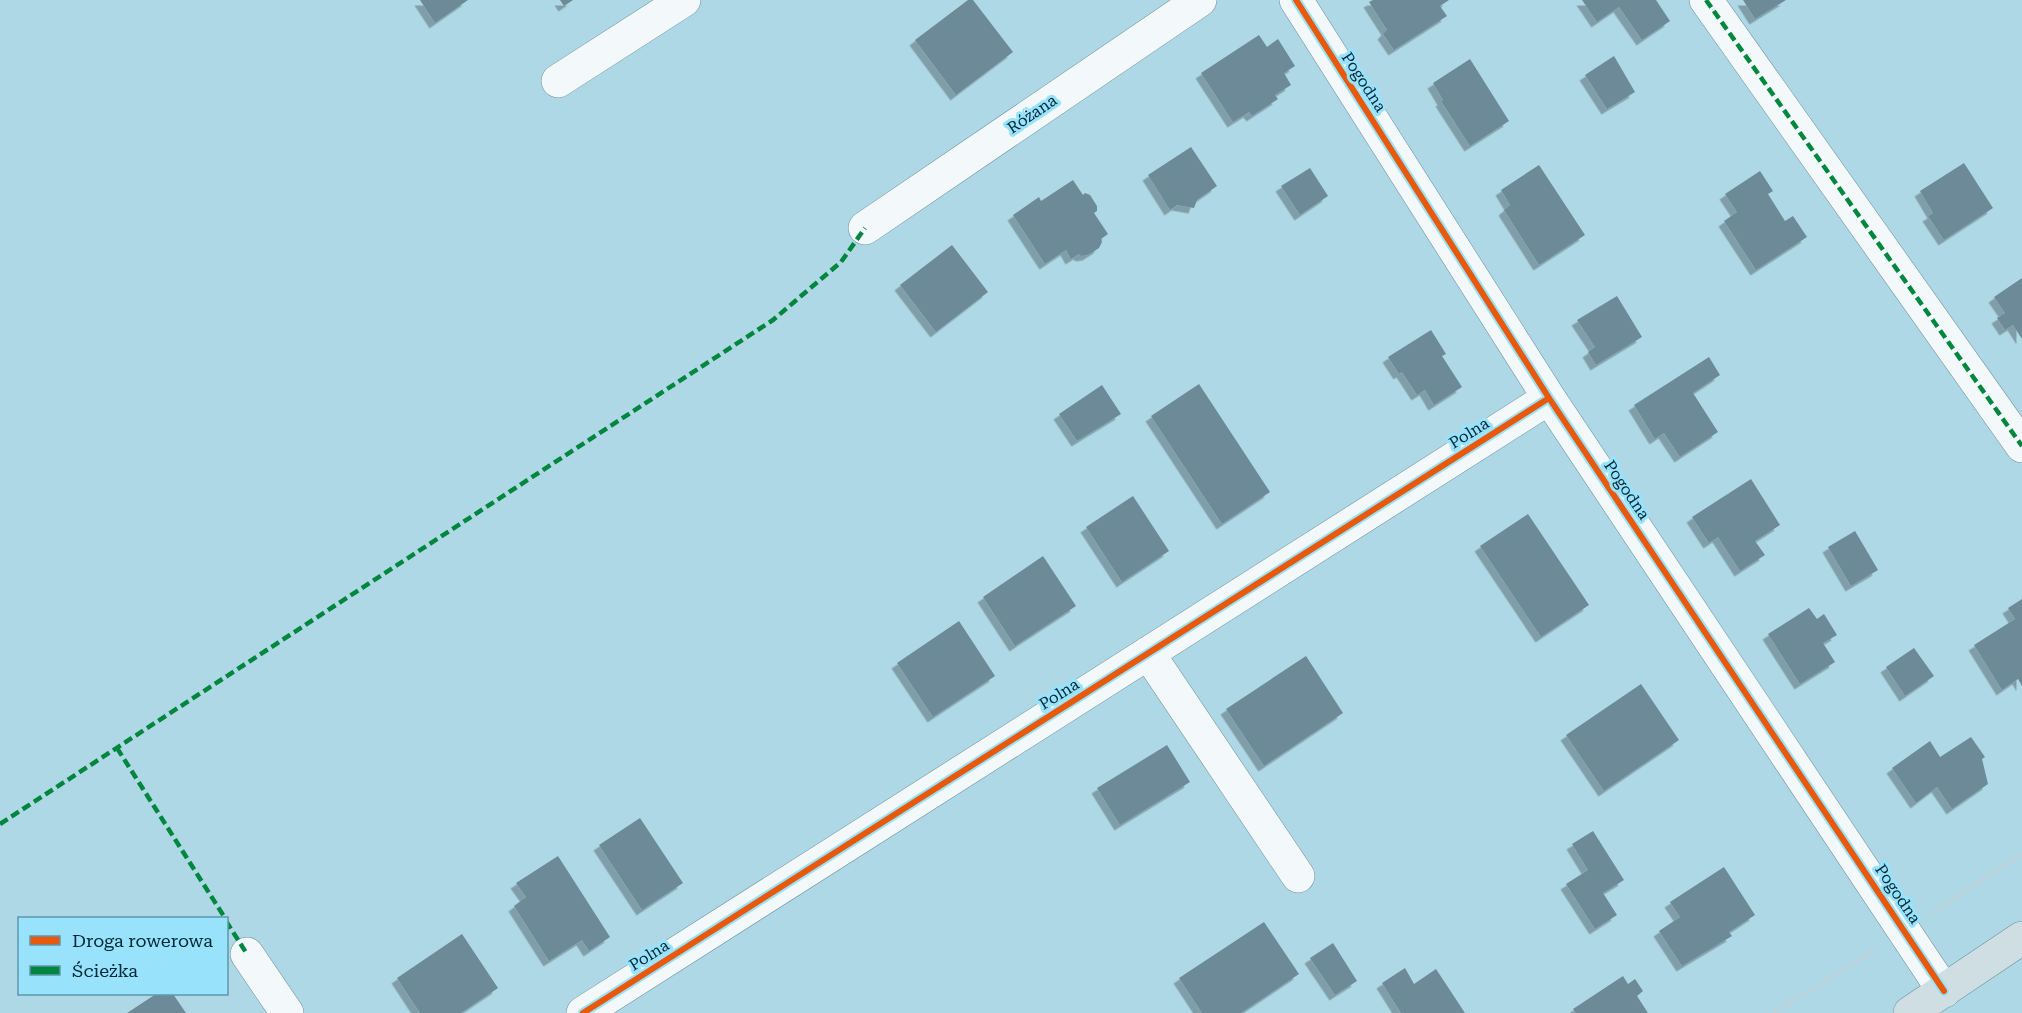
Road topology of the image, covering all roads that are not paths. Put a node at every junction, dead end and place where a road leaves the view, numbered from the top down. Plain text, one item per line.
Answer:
1 (684, 0) edge
2 (1200, 0) edge
3 (1296, 0) edge
4 (1706, 0) edge
5 (558, 81) dead end
6 (865, 228) dead end
7 (1549, 398) junction
8 (2022, 446) edge
9 (1148, 653) junction
10 (1298, 876) dead end
11 (2022, 938) edge
12 (247, 954) dead end
13 (1944, 991) junction
14 (287, 1013) edge
15 (584, 1013) edge
16 (1910, 1013) edge

1 - 5 street
2 - 6 street, Różana
3 - 7 street, Pogodna
4 - 8 street
7 - 9 street, Polna
7 - 13 street, Pogodna
9 - 10 street
9 - 15 street, Polna
11 - 13 main road
12 - 14 street
13 - 16 main road

